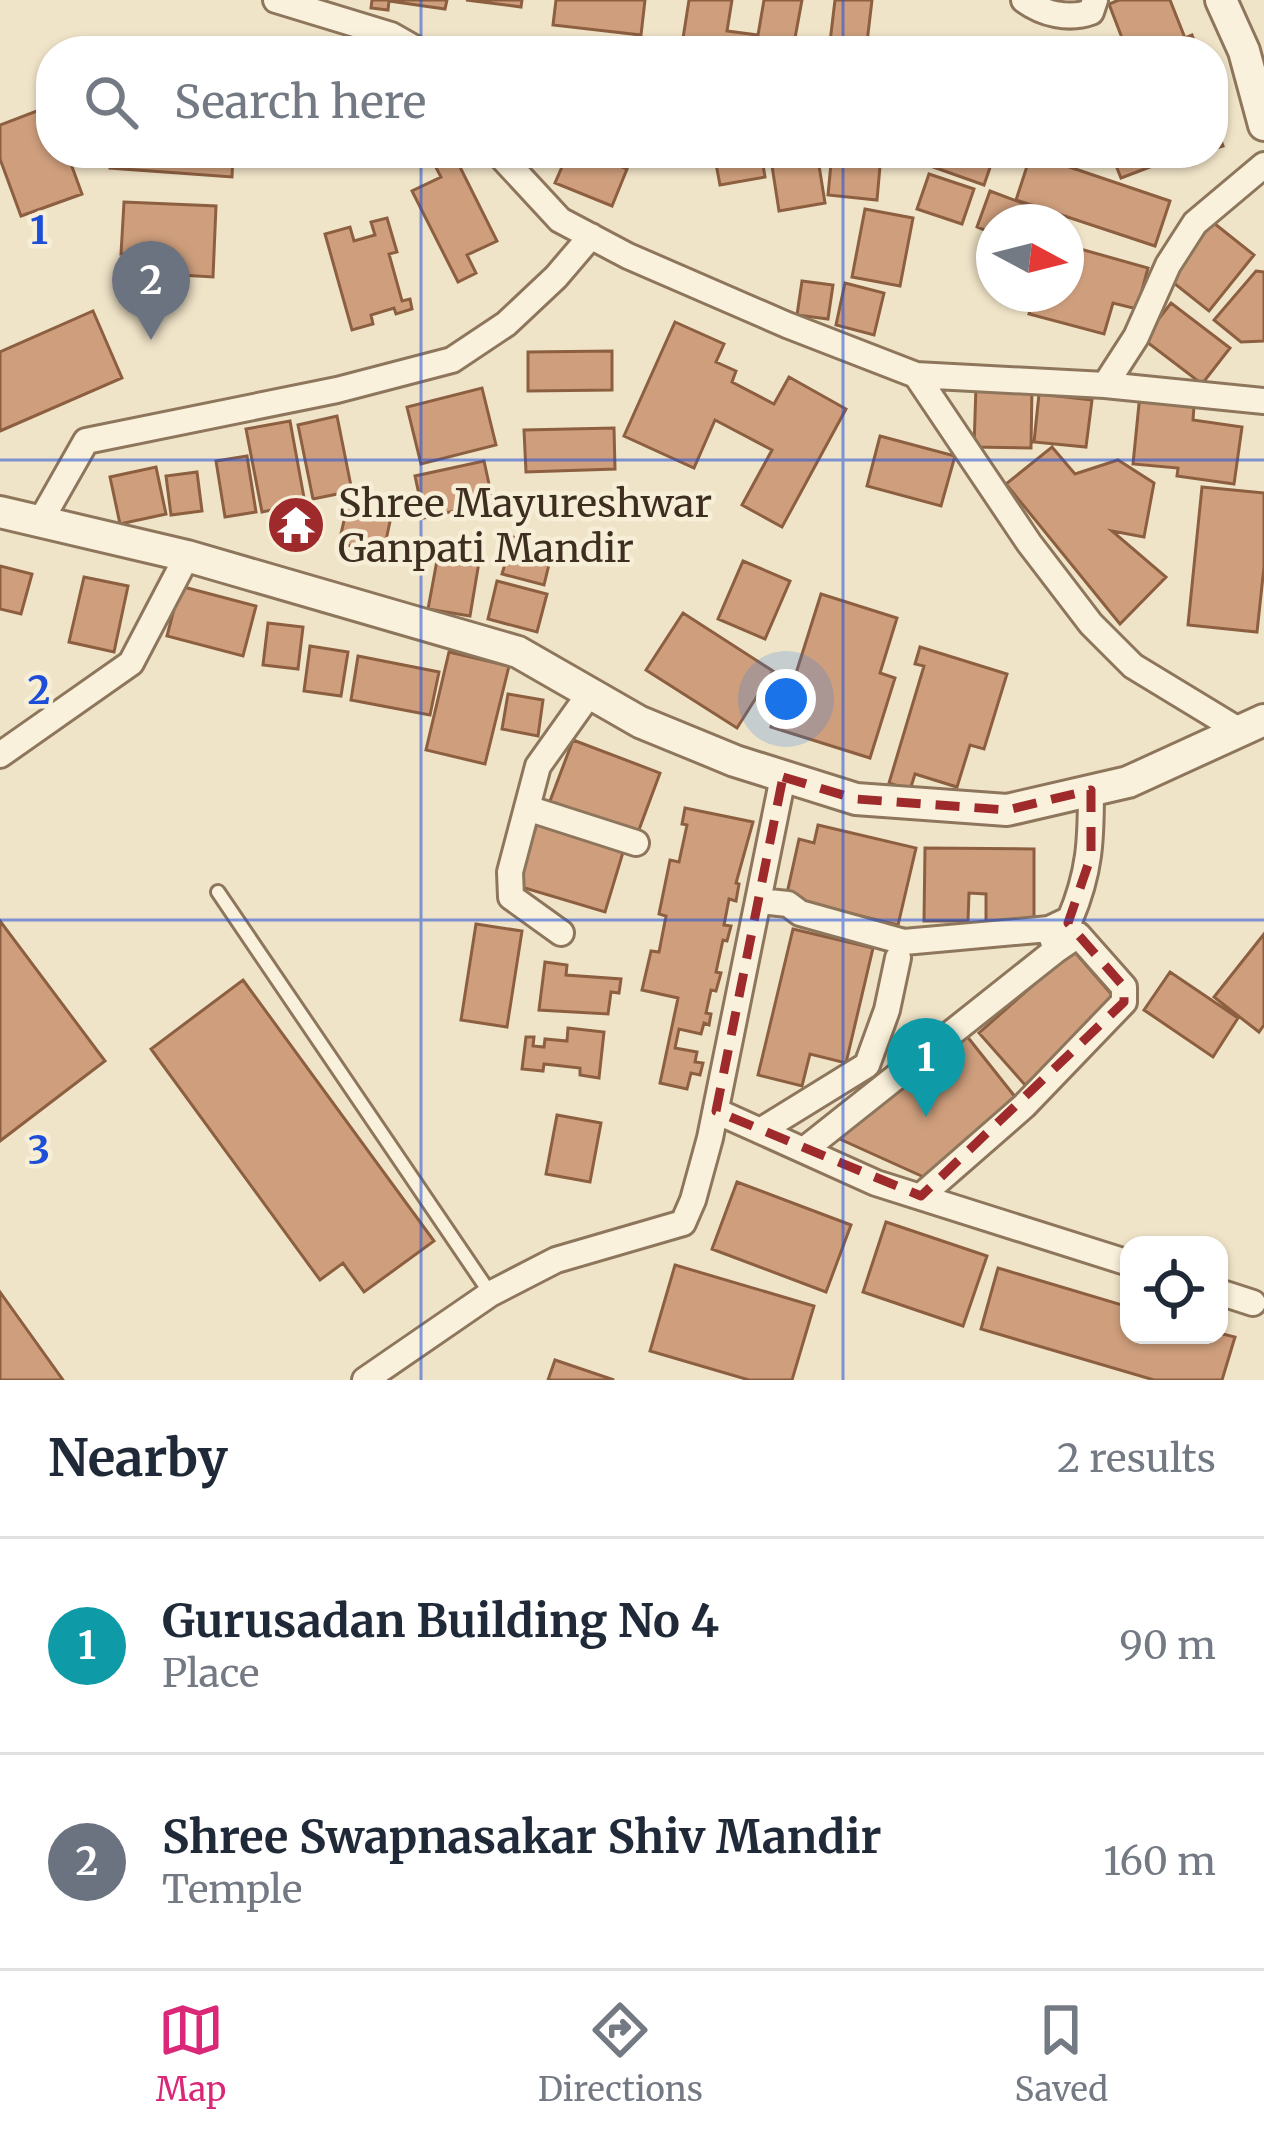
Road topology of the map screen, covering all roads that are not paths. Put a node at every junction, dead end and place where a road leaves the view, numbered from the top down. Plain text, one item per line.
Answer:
1 (276, 0) edge
2 (1024, 0) edge
3 (1095, 0) edge
4 (1221, 0) edge
5 (393, 36) edge
6 (1264, 125) edge
7 (1264, 165) edge
8 (512, 168) edge
9 (591, 236) junction
10 (916, 375) junction
11 (1106, 385) junction
12 (1264, 401) edge
13 (0, 512) edge
14 (40, 522) junction
15 (187, 556) junction
16 (590, 693) junction
17 (1252, 726) edge
18 (0, 755) edge
19 (783, 777) junction
20 (1091, 790) junction
21 (527, 808) junction
22 (636, 843) dead end
23 (218, 892) dead end
24 (758, 907) junction
25 (561, 933) dead end
26 (1053, 939) junction
27 (898, 958) dead end
28 (716, 1111) junction
29 (760, 1131) junction
30 (804, 1150) junction
31 (920, 1196) junction
32 (1120, 1260) edge
33 (490, 1294) junction
34 (1228, 1295) edge
35 (1253, 1303) dead end
36 (365, 1380) edge

1 - 5 street
2 - 3 street
4 - 6 street
7 - 11 street
8 - 9 street
9 - 10 street
9 - 14 street
10 - 11 street
10 - 17 street
11 - 12 street
13 - 14 street
14 - 15 street
15 - 16 street
15 - 18 street
16 - 19 street
16 - 21 street
17 - 20 street
19 - 20 street
19 - 24 street
20 - 26 street
21 - 22 street
21 - 25 street
23 - 33 lane
24 - 26 street
24 - 28 street
26 - 30 street
26 - 31 street
27 - 29 street
28 - 29 street
28 - 33 street
29 - 30 street
30 - 31 street
31 - 32 street
33 - 36 street
34 - 35 street

